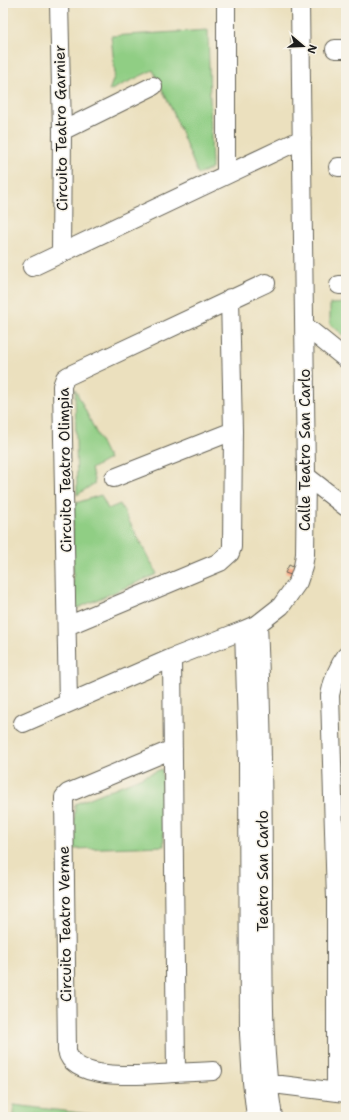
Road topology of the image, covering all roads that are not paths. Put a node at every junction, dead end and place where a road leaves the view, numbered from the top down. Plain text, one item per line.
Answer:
1 (59, 3) edge
2 (226, 3) edge
3 (300, 3) edge
4 (153, 86) dead end
5 (62, 131) junction
6 (302, 139) junction
7 (226, 175) junction
8 (62, 253) junction
9 (32, 267) dead end
10 (266, 283) dead end
11 (230, 298) junction
12 (305, 326) junction
13 (346, 359) edge
14 (233, 431) junction
15 (306, 476) junction
16 (114, 478) dead end
17 (346, 507) edge
18 (67, 626) junction
19 (251, 627) junction
20 (346, 656) edge
21 (172, 658) junction
22 (68, 703) junction
23 (23, 723) dead end
24 (173, 749) junction
25 (341, 899) edge
26 (213, 1071) dead end
27 (176, 1073) junction
28 (260, 1082) junction
29 (341, 1092) edge
30 (256, 1117) edge
31 (273, 1117) edge

1 - 5 street, Circuito Teatro Garnier
2 - 7 street
3 - 6 street, Calle Teatro San Carlo
4 - 5 street
5 - 8 street, Circuito Teatro Garnier
6 - 7 street
6 - 12 street, Calle Teatro San Carlo
7 - 8 street
8 - 9 street
10 - 11 street, Circuito Teatro Olimpia
11 - 14 street
11 - 18 street, Circuito Teatro Olimpia
12 - 13 street
12 - 15 street, Calle Teatro San Carlo
14 - 16 street
14 - 18 street
15 - 17 street
15 - 19 street, Calle Teatro San Carlo
18 - 22 street, Circuito Teatro Olimpia
19 - 21 street, Calle Teatro San Carlo
19 - 28 street, Teatro San Carlo
20 - 25 street
21 - 22 street, Calle Teatro San Carlo
21 - 24 street
22 - 23 street, Calle Teatro San Carlo
24 - 27 street
24 - 27 street, Circuito Teatro Verme
25 - 29 street
26 - 27 street, Circuito Teatro Verme
28 - 29 street
28 - 30 street, Teatro San Carlo
28 - 31 street, Teatro San Carlo

